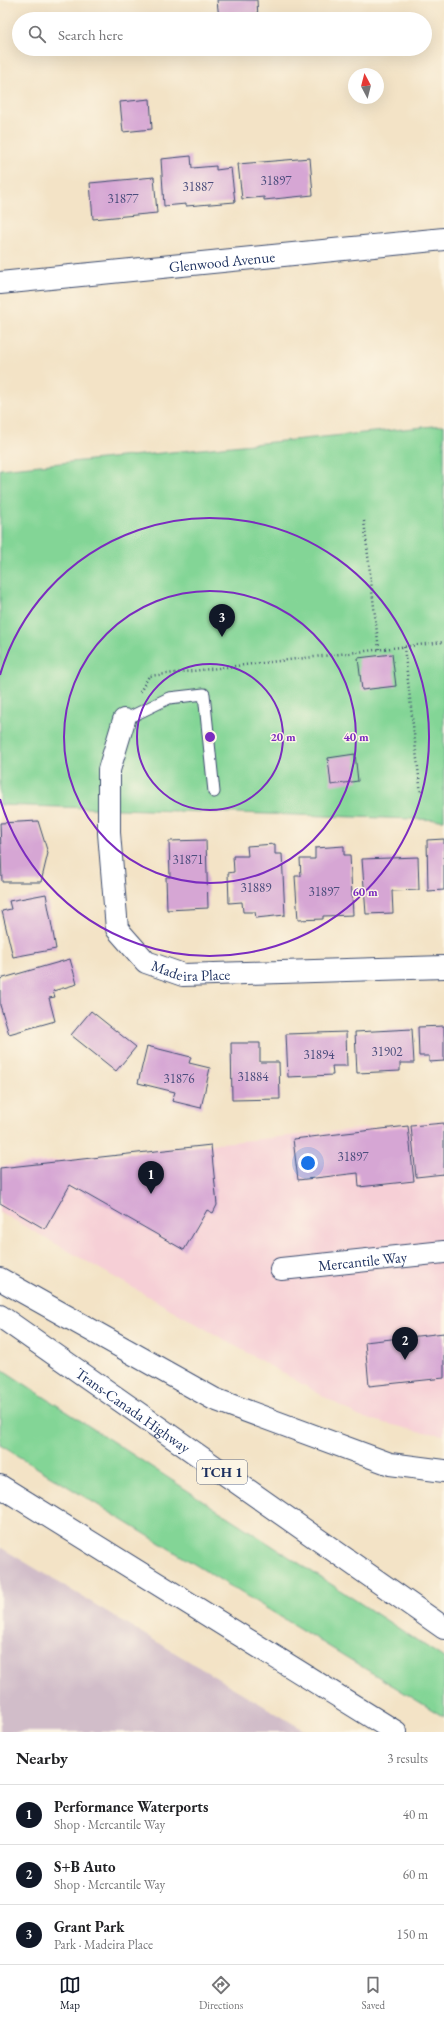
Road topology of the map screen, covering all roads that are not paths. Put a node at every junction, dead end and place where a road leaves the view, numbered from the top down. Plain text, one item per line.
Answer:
1 (444, 239) edge
2 (0, 283) edge
3 (124, 720) joint
4 (214, 792) dead end
5 (444, 966) edge
6 (444, 1252) edge
7 (281, 1269) dead end
8 (0, 1279) edge
9 (0, 1316) edge
10 (444, 1471) edge
11 (0, 1486) edge
12 (444, 1628) edge
13 (396, 1732) edge

1 - 2 main road, Glenwood Avenue
3 - 4 lane
3 - 5 main road, Madeira Place
6 - 7 main road, Mercantile Way
8 - 10 main road
9 - 12 main road, Trans-Canada Highway / TCH 1
11 - 13 main road

